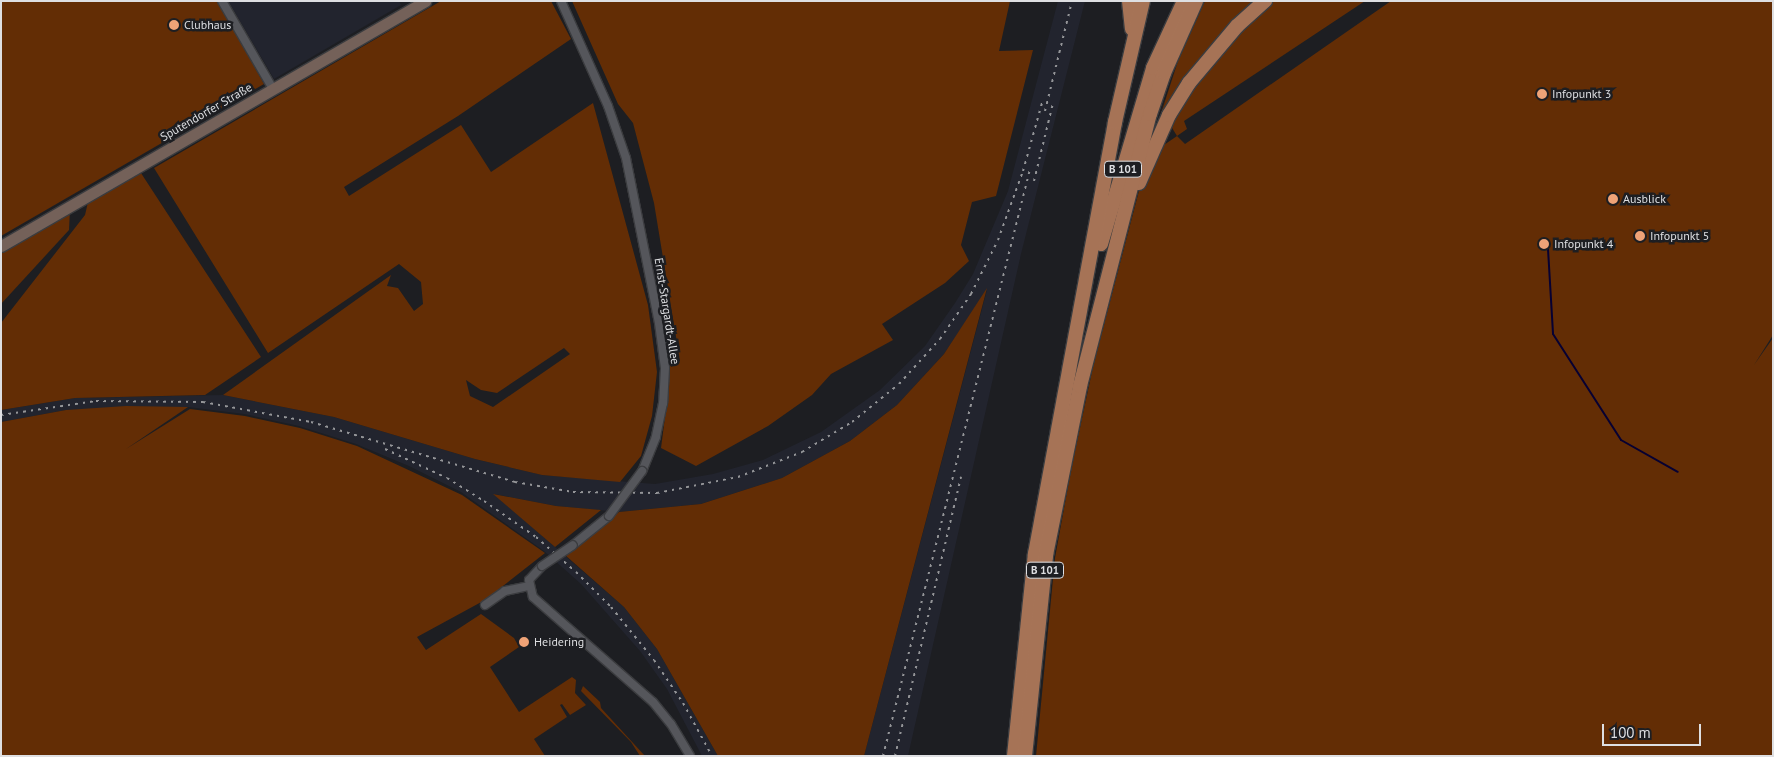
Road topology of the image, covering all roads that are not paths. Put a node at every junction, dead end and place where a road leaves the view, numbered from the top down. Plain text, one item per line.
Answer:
1 (222, 1) edge
2 (425, 1) edge
3 (561, 1) edge
4 (1130, 1) edge
5 (1143, 1) edge
6 (1184, 1) edge
7 (1196, 1) edge
8 (1265, 1) edge
9 (1132, 45) junction
10 (273, 89) junction
11 (1119, 232) junction
12 (1, 246) edge
13 (1075, 342) junction
14 (529, 586) junction
15 (485, 605) dead end
16 (690, 756) edge
17 (1014, 756) edge
18 (1025, 756) edge

1 - 10 street
2 - 10 main road, Sputendorfer Straße
3 - 14 street, Ernst-Stargardt-Allee, bridge
4 - 9 highway
5 - 9 highway
6 - 13 highway, B 101
7 - 11 highway, B 101
8 - 11 highway
9 - 13 highway
10 - 12 main road, Sputendorfer Straße
11 - 18 highway, B 101
13 - 17 highway, B 101
14 - 15 street
14 - 16 street

